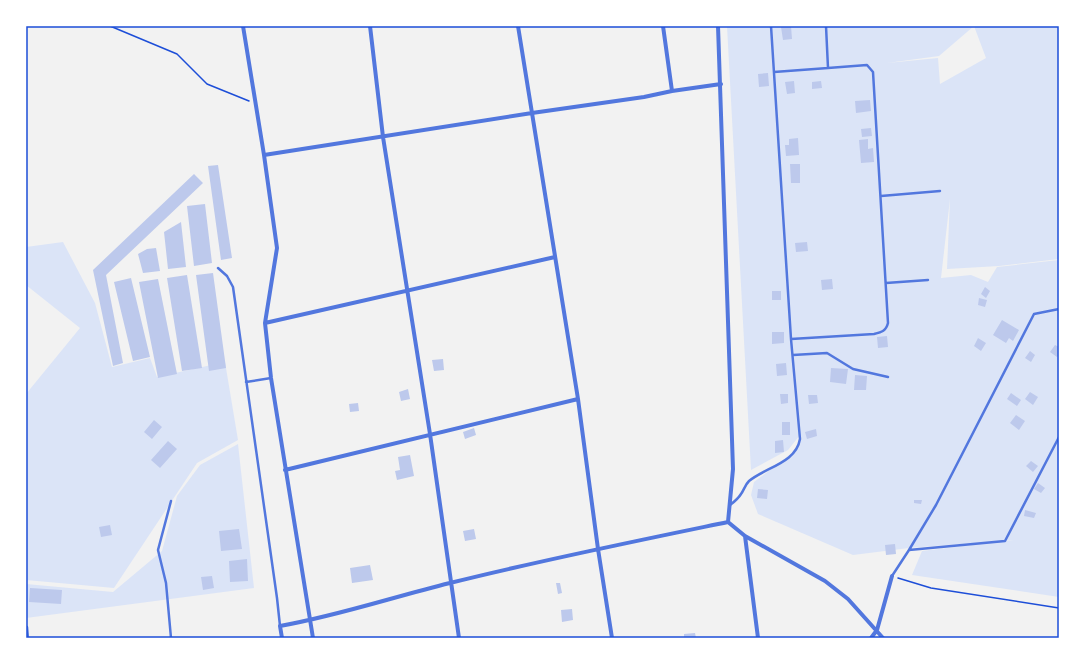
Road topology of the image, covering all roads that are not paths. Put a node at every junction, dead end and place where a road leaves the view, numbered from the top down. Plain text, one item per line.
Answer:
1 (243, 26) edge
2 (370, 26) edge
3 (518, 26) edge
4 (662, 26) edge
5 (718, 26) edge
6 (771, 26) edge
7 (826, 26) edge
8 (828, 68) junction
9 (774, 72) junction
10 (721, 84) junction
11 (672, 91) junction
12 (532, 113) junction
13 (383, 137) junction
14 (264, 155) junction
15 (940, 191) dead end
16 (881, 196) junction
17 (555, 257) junction
18 (218, 268) dead end
19 (928, 280) dead end
20 (886, 283) junction
21 (408, 292) junction
22 (1059, 309) edge
23 (265, 323) junction
24 (791, 339) junction
25 (793, 356) junction
26 (888, 377) dead end
27 (271, 378) junction
28 (246, 382) junction
29 (578, 399) junction
30 (430, 434) junction
31 (1059, 437) edge
32 (285, 470) junction
33 (171, 501) dead end
34 (730, 506) junction
35 (728, 522) junction
36 (745, 536) junction
37 (598, 549) junction
38 (909, 550) junction
39 (892, 576) joint
40 (450, 583) junction
41 (311, 621) junction
42 (280, 626) junction
43 (27, 627) dead end
44 (877, 630) junction
45 (28, 638) edge
46 (171, 638) edge
47 (282, 638) edge
48 (313, 638) edge
49 (458, 638) edge
50 (612, 638) edge
51 (758, 638) edge
52 (871, 638) edge
53 (883, 638) edge

1 - 14 street
2 - 13 street
3 - 12 street
4 - 11 street
5 - 10 street
6 - 9 lane
7 - 8 lane
8 - 9 lane
8 - 16 lane
9 - 24 lane
10 - 11 street
10 - 34 street
11 - 12 street
12 - 13 street
12 - 17 street
13 - 14 street
13 - 21 street
14 - 23 street
15 - 16 lane
16 - 20 lane
17 - 21 street
17 - 29 street
18 - 28 lane
19 - 20 lane
20 - 24 lane
21 - 23 street
21 - 30 street
22 - 38 lane
23 - 27 street
24 - 25 lane
25 - 26 lane
25 - 34 lane
27 - 28 lane
27 - 32 street
28 - 42 lane
29 - 30 street
29 - 37 street
30 - 32 street
30 - 40 street
31 - 38 lane
32 - 41 street
33 - 46 lane
34 - 35 street
35 - 36 street
35 - 37 street
36 - 44 street
36 - 51 street
37 - 40 street
37 - 50 street
38 - 39 lane
39 - 44 street
40 - 41 street
40 - 49 street
41 - 42 street
41 - 48 street
42 - 47 street
43 - 45 lane
44 - 52 street
44 - 53 street

